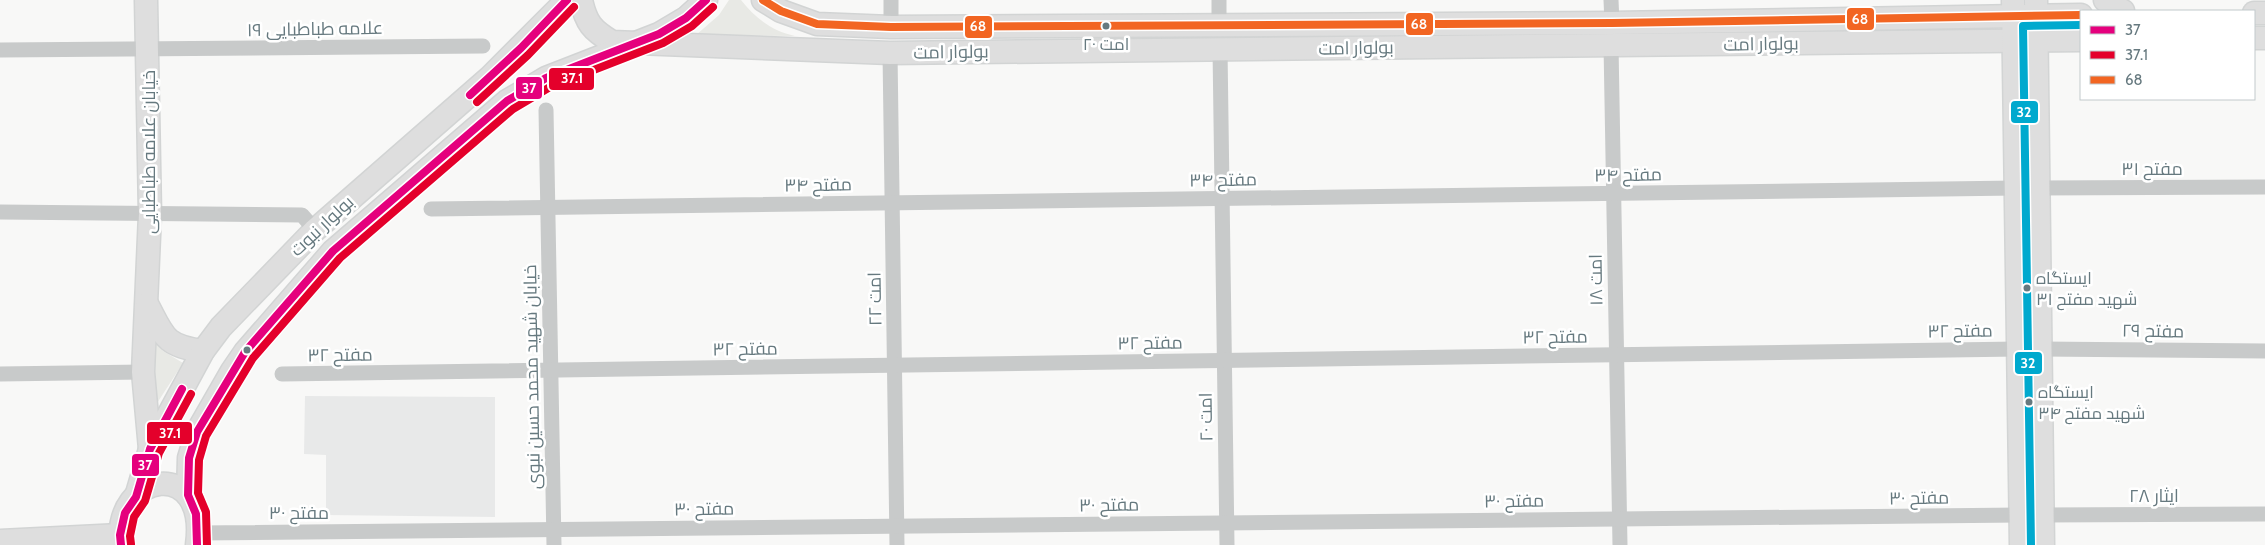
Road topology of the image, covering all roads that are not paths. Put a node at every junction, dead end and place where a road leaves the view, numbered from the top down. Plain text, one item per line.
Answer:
1 (146, 0) edge
2 (567, 0) edge
3 (581, 0) edge
4 (706, 0) edge
5 (763, 0) edge
6 (891, 0) edge
7 (1219, 0) edge
8 (1611, 0) edge
9 (1983, 0) edge
10 (2105, 0) edge
11 (2013, 8) edge
12 (2036, 8) edge
13 (2121, 10) edge
14 (2080, 15) edge
15 (1963, 17) junction
16 (1612, 23) junction
17 (1219, 25) junction
18 (891, 27) junction
19 (2014, 40) junction
20 (2036, 40) junction
21 (2080, 40) edge
22 (630, 45) junction
23 (1611, 45) junction
24 (483, 46) dead end
25 (148, 49) junction
26 (1220, 49) junction
27 (0, 50) edge
28 (890, 53) junction
29 (546, 110) dead end
30 (2265, 187) edge
31 (2016, 188) junction
32 (2038, 188) junction
33 (1614, 194) junction
34 (1222, 199) junction
35 (892, 203) junction
36 (548, 208) junction
37 (431, 210) dead end
38 (0, 212) edge
39 (150, 214) junction
40 (315, 230) junction
41 (147, 304) junction
42 (2018, 349) junction
43 (2041, 349) junction
44 (203, 351) junction
45 (2265, 351) edge
46 (1617, 355) junction
47 (1224, 361) junction
48 (894, 365) junction
49 (550, 370) junction
50 (143, 372) junction
51 (0, 374) edge
52 (282, 374) dead end
53 (150, 449) junction
54 (188, 495) junction
55 (136, 497) junction
56 (2265, 514) edge
57 (2020, 515) junction
58 (2043, 515) junction
59 (1620, 519) junction
60 (1226, 523) junction
61 (897, 526) junction
62 (554, 530) junction
63 (197, 539) edge
64 (121, 540) edge
65 (0, 541) edge
66 (554, 545) edge
67 (897, 545) edge
68 (1227, 545) edge
69 (1620, 545) edge
70 (2021, 545) edge
71 (2044, 545) edge

1 - 25 main road, خیابان علامه طباطبایی
2 - 40 main road, بولوار نبوت
3 - 22 main road
4 - 22 main road, بولوار نبوت
5 - 18 main road, بولوار امت
6 - 18 street
7 - 17 street
8 - 16 street
9 - 15 main road
10 - 13 main road
11 - 12 main road, بولوار امت
11 - 15 main road, بولوار امت
11 - 19 main road
12 - 14 main road, بولوار امت
12 - 20 main road
15 - 16 main road, بولوار امت
16 - 17 main road, بولوار امت
16 - 23 main road
17 - 18 main road, بولوار امت
19 - 20 main road, بولوار امت
19 - 23 main road, بولوار امت
19 - 31 main road
20 - 21 main road, بولوار امت
20 - 32 main road
22 - 28 main road, بولوار امت
22 - 54 main road, بولوار نبوت
23 - 26 main road, بولوار امت
23 - 33 street, امت ۱۸
24 - 25 street, علامه طباطبایی ۱۹
25 - 27 street, علامه طباطبایی ۱۹
25 - 39 main road, خیابان علامه طباطبایی
26 - 28 main road, بولوار امت
26 - 34 street, امت ۲۰
28 - 35 street, امت ۲۲
29 - 36 street, خیابان شهید محمد حسین نبوی
30 - 32 street, مفتح ۳۱
31 - 33 street, مفتح ۳۴
31 - 42 main road
32 - 43 main road
33 - 34 street, مفتح ۳۴
33 - 46 street, امت ۱۸
34 - 35 street, مفتح ۳۴
34 - 47 street, امت ۲۰
35 - 36 street, مفتح ۳۴
35 - 48 street, امت ۲۲
36 - 37 street, مفتح ۳۴
36 - 49 street, خیابان شهید محمد حسین نبوی
38 - 39 street
39 - 40 street
39 - 41 main road, خیابان علامه طباطبایی
40 - 44 main road, بولوار نبوت
41 - 44 main road
41 - 50 main road, خیابان علامه طباطبایی
42 - 46 street, مفتح ۳۲
42 - 57 main road
43 - 45 street, مفتح ۲۹
43 - 58 main road
44 - 53 main road, بولوار نبوت
46 - 47 street, مفتح ۳۲
46 - 59 street, امت ۱۸
47 - 48 street, مفتح ۳۲
47 - 60 street, امت ۲۰
48 - 49 street, مفتح ۳۲
48 - 61 street, امت ۲۲
49 - 52 street, مفتح ۳۲
49 - 62 street, خیابان شهید محمد حسین نبوی
50 - 51 street
50 - 53 main road, خیابان علامه طباطبایی
53 - 55 main road, بولوار نبوت
54 - 55 main road
54 - 63 main road
55 - 64 main road
56 - 58 street, ایثار ۲۸
57 - 58 main road
57 - 59 street, مفتح ۳۰
57 - 70 main road
58 - 71 main road
59 - 60 street, مفتح ۳۰
59 - 69 street, امت ۱۸
60 - 61 street, مفتح ۳۰
60 - 68 street, امت ۲۰
61 - 62 street, مفتح ۳۰
61 - 67 street, امت ۲۲
62 - 63 street, مفتح ۳۰
62 - 66 street, خیابان شهید محمد حسین نبوی
64 - 65 main road

